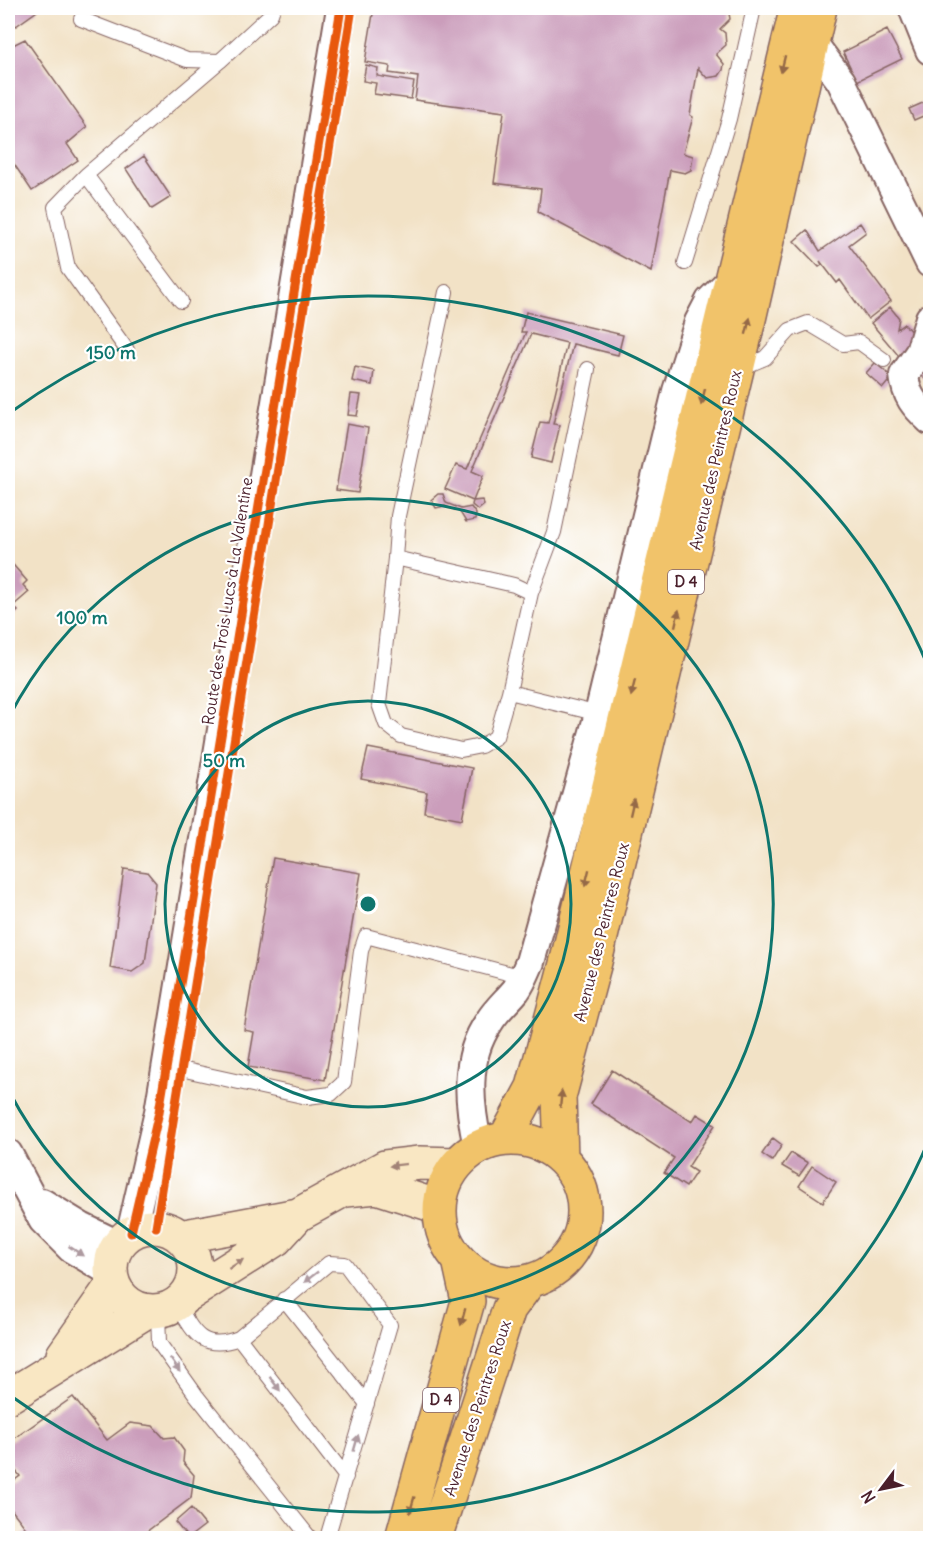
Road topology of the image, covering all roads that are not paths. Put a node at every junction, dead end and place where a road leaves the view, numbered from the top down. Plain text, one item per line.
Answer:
1 (273, 8) edge
2 (341, 8) edge
3 (754, 8) edge
4 (797, 8) edge
5 (820, 8) edge
6 (913, 8) edge
7 (81, 19) dead end
8 (812, 42) junction
9 (930, 50) edge
10 (220, 61) junction
11 (86, 175) junction
12 (685, 262) dead end
13 (930, 263) edge
14 (731, 280) junction
15 (446, 292) dead end
16 (181, 301) dead end
17 (930, 318) edge
18 (127, 350) dead end
19 (884, 360) dead end
20 (588, 369) dead end
21 (737, 370) junction
22 (930, 420) edge
23 (395, 558) junction
24 (531, 593) junction
25 (509, 692) junction
26 (599, 714) junction
27 (523, 977) junction
28 (167, 1066) junction
29 (480, 1150) junction
30 (8, 1154) edge
31 (561, 1157) junction
32 (343, 1190) junction
33 (440, 1207) junction
34 (298, 1215) junction
35 (180, 1237) junction
36 (118, 1258) junction
37 (459, 1260) junction
38 (529, 1282) junction
39 (284, 1299) junction
40 (167, 1306) junction
41 (239, 1338) junction
42 (50, 1370) junction
43 (8, 1397) edge
44 (367, 1404) junction
45 (346, 1477) junction
46 (310, 1539) edge
47 (327, 1539) edge
48 (402, 1539) edge
49 (435, 1539) edge

1 - 10 lane
2 - 28 street, Route des Trois Lucs à La Valentine
3 - 12 lane
4 -> 14 main road, Avenue des Peintres Roux / D 4
5 - 8 main road, Avenue des Peintres Roux / D 4
6 - 9 street
7 - 10 lane
8 - 13 street
21 -> 8 main road, Avenue des Peintres Roux / D 4
10 - 11 lane
11 - 16 lane
11 - 18 lane
14 - 26 street
14 -> 29 main road, Avenue des Peintres Roux / D 4
15 - 23 lane
17 - 22 street
19 - 21 lane
20 - 24 lane
31 -> 21 main road, Avenue des Peintres Roux / D 4
23 - 24 lane
23 - 25 lane
24 - 25 lane
25 - 26 lane
26 - 27 street
27 - 28 lane
27 - 29 street
28 - 36 street, Route des Trois Lucs à La Valentine
29 - 31 main road
29 -> 32 street
29 - 33 main road
30 - 36 street
31 - 38 main road
32 - 33 street
32 - 34 street
33 - 37 main road
34 - 35 street
40 -> 34 street, Route des Trois Lucs à La Valentine
35 - 36 street
35 - 40 street
36 - 40 street
36 - 42 street, Route des Trois Lucs à La Valentine
37 - 38 main road
37 -> 48 main road, Avenue des Peintres Roux / D 4
38 - 49 main road, Avenue des Peintres Roux / D 4
39 - 41 lane
39 - 44 lane
44 -> 39 lane
40 - 41 lane
40 - 42 street, Route des Trois Lucs à La Valentine
40 -> 46 lane
41 -> 45 lane
42 - 43 street, Route des Trois Lucs à La Valentine
45 -> 44 lane
45 - 47 lane

